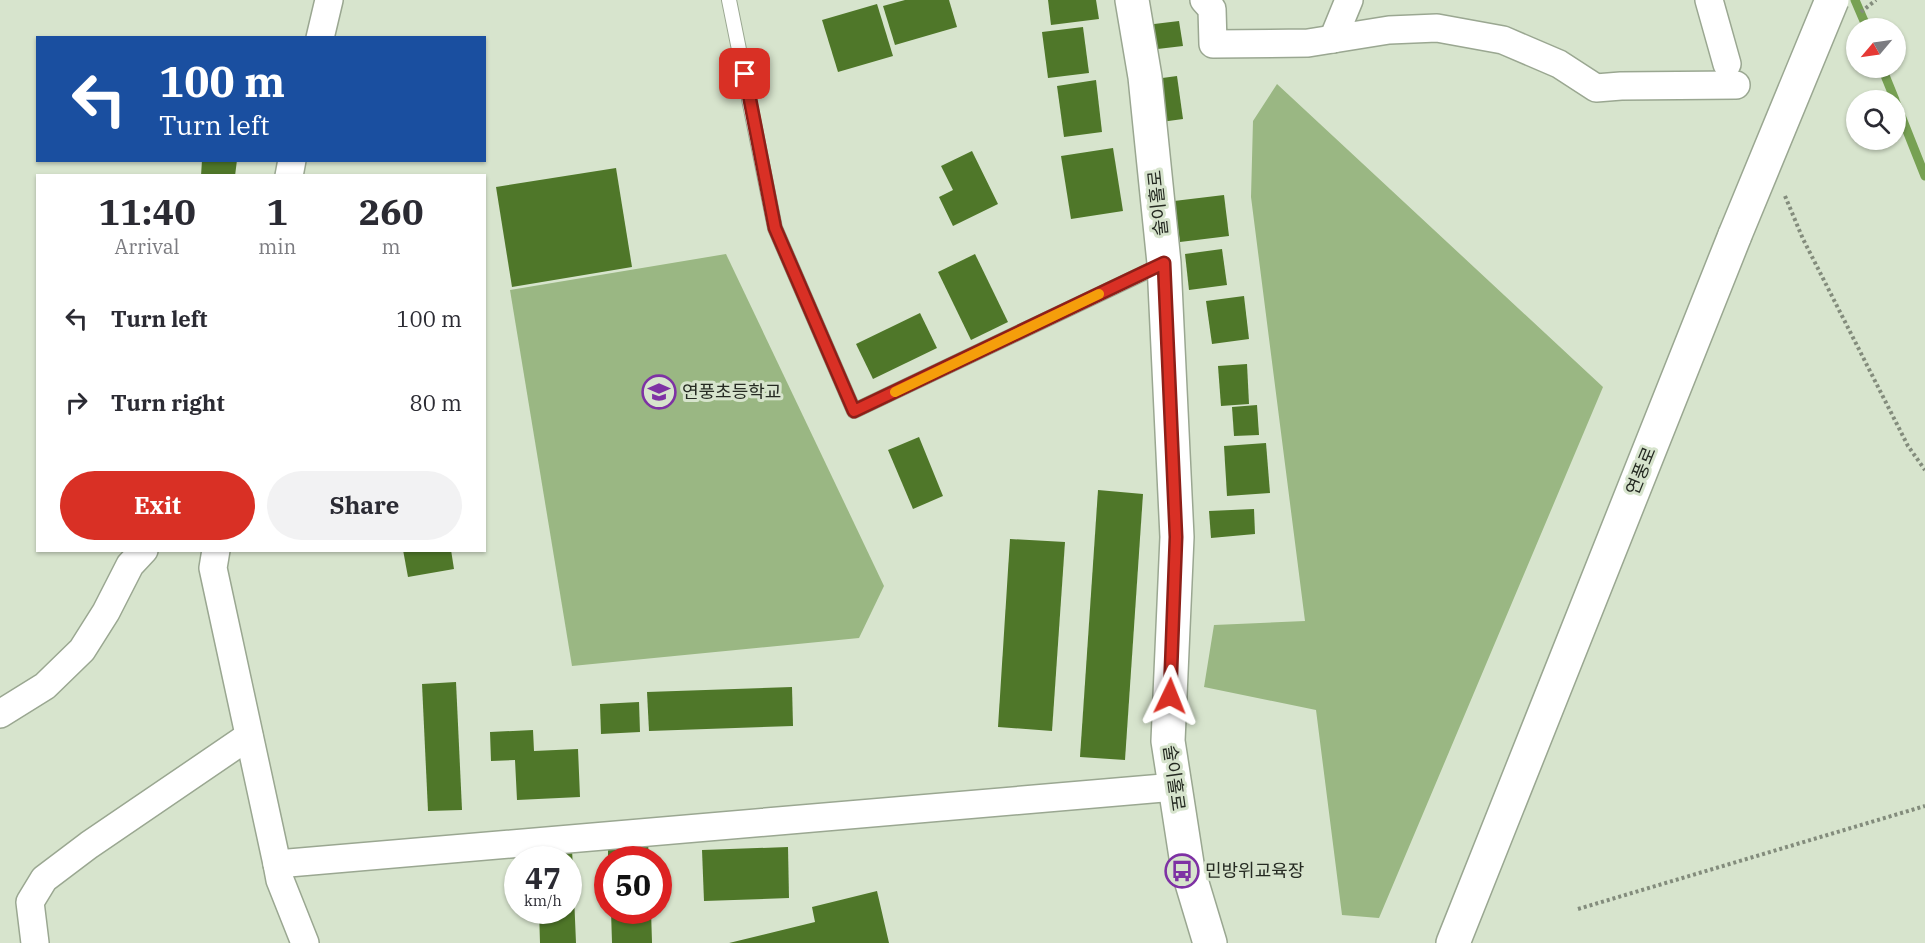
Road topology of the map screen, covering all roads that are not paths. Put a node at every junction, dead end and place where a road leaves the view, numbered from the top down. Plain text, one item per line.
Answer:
1 (329, 0) edge
2 (729, 0) edge
3 (1132, 0) edge
4 (1204, 0) edge
5 (1348, 0) edge
6 (1709, 0) edge
7 (1832, 0) edge
8 (320, 36) edge
9 (1333, 39) junction
10 (1164, 263) junction
11 (142, 552) edge
12 (216, 552) edge
13 (0, 714) edge
14 (249, 736) junction
15 (1175, 787) junction
16 (277, 864) junction
17 (35, 943) edge
18 (305, 943) edge
19 (1210, 943) edge
20 (1453, 943) edge

1 - 8 street
2 - 10 lane
3 - 10 main road, 술이홀로
4 - 9 street
5 - 9 street
6 - 9 street
7 - 20 main road, 연풍로, bridge
10 - 15 main road, 술이홀로
11 - 13 street
12 - 14 street
14 - 16 street
14 - 17 street
15 - 16 street
15 - 19 main road, 술이홀로
16 - 18 street

